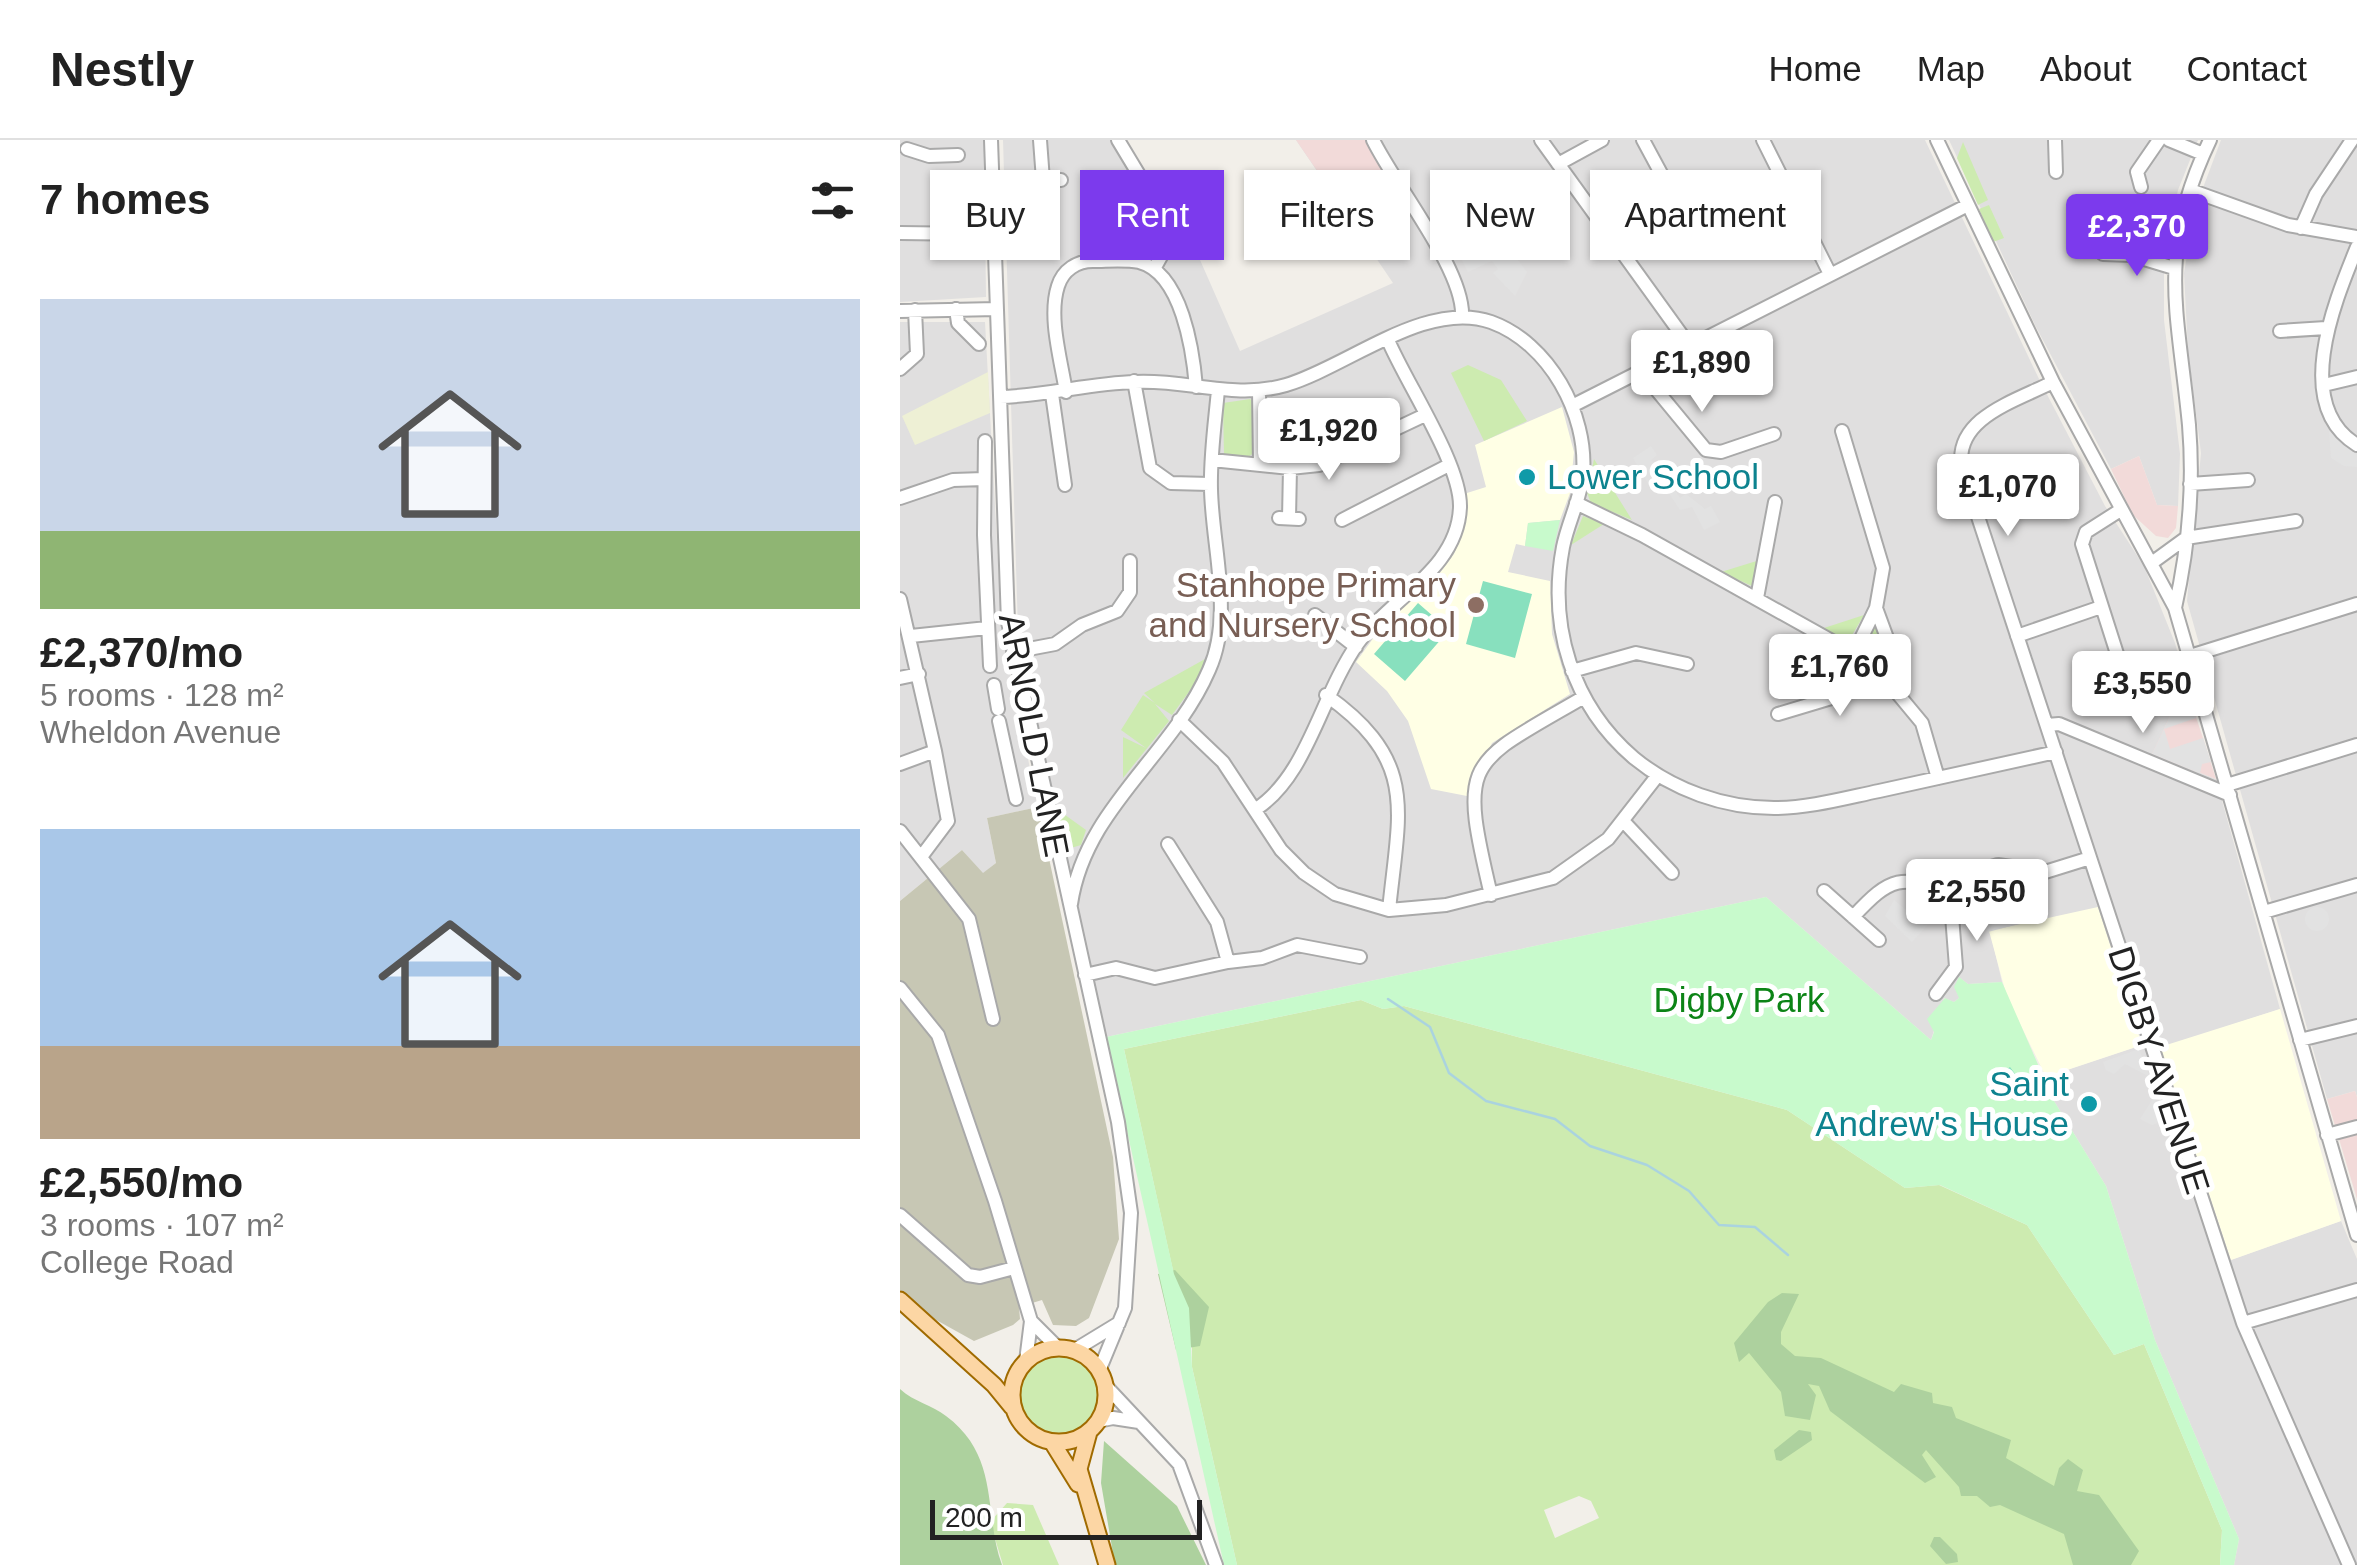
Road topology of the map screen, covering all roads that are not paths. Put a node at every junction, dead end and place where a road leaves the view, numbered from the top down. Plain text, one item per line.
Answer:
1 (990, 140) edge
2 (1040, 140) edge
3 (1118, 140) edge
4 (1373, 140) edge
5 (1541, 140) edge
6 (1602, 140) edge
7 (1643, 140) edge
8 (1763, 140) edge
9 (1937, 140) edge
10 (2055, 140) edge
11 (2158, 140) edge
12 (2169, 140) edge
13 (2210, 140) edge
14 (2352, 140) edge
15 (905, 145) edge
16 (2204, 154) junction
17 (958, 155) dead end
18 (1558, 164) junction
19 (1042, 170) edge
20 (1659, 170) edge
21 (2056, 172) dead end
22 (2141, 187) dead end
23 (2190, 190) junction
24 (1966, 206) junction
25 (2301, 228) junction
26 (900, 232) edge
27 (930, 233) edge
28 (2357, 237) edge
29 (2357, 247) edge
30 (2103, 254) dead end
31 (2174, 268) junction
32 (1154, 269) junction
33 (1830, 274) junction
34 (956, 309) junction
35 (915, 310) junction
36 (998, 310) junction
37 (900, 311) edge
38 (1462, 317) junction
39 (2326, 328) junction
40 (2280, 331) dead end
41 (1388, 340) junction
42 (979, 344) dead end
43 (1689, 345) junction
44 (900, 370) edge
45 (1640, 370) junction
46 (2357, 377) edge
47 (1134, 382) junction
48 (2053, 382) junction
49 (2324, 385) junction
50 (1196, 387) junction
51 (1218, 390) junction
52 (1259, 390) junction
53 (1059, 393) junction
54 (1000, 397) junction
55 (1572, 406) junction
56 (1425, 415) junction
57 (1842, 431) dead end
58 (1774, 434) dead end
59 (985, 441) dead end
60 (2357, 445) edge
61 (1212, 460) junction
62 (1260, 465) junction
63 (1449, 465) junction
64 (1290, 468) junction
65 (984, 479) junction
66 (2248, 480) dead end
67 (1210, 484) junction
68 (2190, 484) junction
69 (1065, 485) dead end
70 (900, 498) edge
71 (1775, 502) dead end
72 (1576, 504) junction
73 (2120, 511) junction
74 (1289, 518) dead end
75 (1342, 520) dead end
76 (2296, 522) dead end
77 (2186, 538) junction
78 (1130, 561) dead end
79 (2153, 562) junction
80 (1758, 598) junction
81 (900, 599) edge
82 (2357, 604) edge
83 (2101, 607) junction
84 (1876, 608) junction
85 (2176, 608) junction
86 (1315, 616) dead end
87 (988, 628) junction
88 (912, 636) junction
89 (2018, 636) junction
90 (1356, 646) junction
91 (1013, 652) junction
92 (1854, 652) junction
93 (2190, 656) junction
94 (1687, 664) dead end
95 (1873, 664) junction
96 (990, 666) dead end
97 (1572, 671) junction
98 (919, 674) junction
99 (900, 678) edge
100 (1896, 688) junction
101 (1022, 692) junction
102 (1326, 695) junction
103 (1584, 697) junction
104 (2202, 697) junction
105 (1778, 714) dead end
106 (1180, 720) junction
107 (2048, 725) junction
108 (2357, 745) edge
109 (934, 751) junction
110 (2056, 752) junction
111 (900, 764) edge
112 (1658, 774) junction
113 (1040, 776) junction
114 (1938, 778) junction
115 (1012, 781) junction
116 (2229, 790) junction
117 (1016, 799) dead end
118 (1256, 809) junction
119 (1624, 823) junction
120 (900, 831) edge
121 (1168, 844) dead end
122 (1057, 852) junction
123 (1083, 854) junction
124 (921, 857) junction
125 (2090, 858) junction
126 (1672, 873) dead end
127 (2357, 884) edge
128 (1824, 891) dead end
129 (1953, 894) junction
130 (1491, 896) junction
131 (1388, 910) junction
132 (1070, 911) junction
133 (2264, 912) junction
134 (1853, 917) junction
135 (1879, 940) dead end
136 (1360, 957) dead end
137 (1228, 962) junction
138 (1084, 975) junction
139 (900, 988) edge
140 (1955, 996) dead end
141 (993, 1018) dead end
142 (2357, 1026) edge
143 (2300, 1040) junction
144 (2357, 1127) edge
145 (2327, 1134) junction
146 (900, 1215) edge
147 (2356, 1230) edge
148 (1014, 1268) junction
149 (2357, 1290) edge
150 (900, 1300) edge
151 (1031, 1320) junction
152 (1121, 1322) junction
153 (2243, 1323) junction
154 (1065, 1349) junction
155 (966, 1362) junction
156 (1023, 1365) junction
157 (1102, 1378) junction
158 (1015, 1412) junction
159 (1141, 1423) junction
160 (1094, 1426) junction
161 (1052, 1442) junction
162 (1083, 1492) junction
163 (1107, 1565) edge
164 (1216, 1565) edge
165 (2349, 1565) edge

1 - 36 street, ARNOLD LANE
2 - 19 street
3 - 32 street
4 - 38 street
5 - 18 street
6 - 18 street
7 - 20 street
8 - 33 street
9 - 24 street
10 - 21 street
11 - 22 street
12 - 16 street
13 - 16 street
14 - 25 street
15 - 17 street
16 - 23 street
18 - 43 street
23 - 25 street
23 - 31 street
24 - 33 street
24 - 48 street
25 - 28 street
26 - 27 street
29 - 39 street
30 - 31 street
31 - 68 street
32 - 50 street
32 - 53 street
33 - 43 street
34 - 35 street
34 - 36 street
34 - 42 street
35 - 37 street
35 - 44 street
36 - 54 street, ARNOLD LANE
38 - 41 street
38 - 55 street
39 - 40 street
39 - 49 street
41 - 52 street
41 - 56 street
43 - 45 street
45 - 55 street
45 - 58 street
46 - 49 street
47 - 50 street
47 - 53 street
47 - 67 street
48 - 73 street
48 - 89 street, DIGBY AVENUE
49 - 60 street
50 - 51 street
51 - 52 street
51 - 61 street
52 - 62 street
53 - 54 street
53 - 69 street
54 - 91 street, ARNOLD LANE
55 - 72 street
56 - 63 street
56 - 64 street
57 - 84 street
59 - 65 street
61 - 62 street
61 - 67 street
62 - 64 street
63 - 75 street
63 - 90 street
64 - 74 street
65 - 70 street
65 - 87 street
66 - 68 street
67 - 106 street
68 - 77 street
71 - 80 street
72 - 80 street
72 - 97 street
73 - 79 street
73 - 83 street
76 - 77 street
77 - 79 street
77 - 85 street
78 - 91 street
79 - 85 street
80 - 92 street
81 - 88 street
82 - 93 street
83 - 89 street
83 - 104 street
84 - 92 street
84 - 100 street
85 - 93 street
86 - 90 street
87 - 88 street
87 - 96 street
88 - 98 street
89 - 107 street, DIGBY AVENUE
90 - 102 street
91 - 101 street, ARNOLD LANE
92 - 95 street
93 - 104 street
94 - 97 street
95 - 100 street
95 - 105 street
97 - 103 street
98 - 99 street
98 - 109 street
100 - 114 street
101 - 113 street, ARNOLD LANE
101 - 115 street
102 - 118 street
102 - 131 street
103 - 112 street
103 - 130 street
104 - 116 street
106 - 118 street
106 - 123 street
107 - 110 street, DIGBY AVENUE
107 - 116 street
108 - 116 street
109 - 111 street
109 - 124 street
110 - 114 street
110 - 125 street, DIGBY AVENUE
112 - 114 street
112 - 119 street
113 - 115 street
113 - 122 street, ARNOLD LANE
115 - 117 street
116 - 133 street
118 - 131 street
119 - 126 street
119 - 130 street
120 - 124 street
121 - 137 street
122 - 123 street
122 - 132 street, ARNOLD LANE
123 - 132 street
124 - 141 street
125 - 129 street
125 - 153 street, DIGBY AVENUE
127 - 133 street
128 - 134 street
129 - 134 street
129 - 140 street
130 - 131 street
132 - 138 street, ARNOLD LANE
133 - 143 street
134 - 135 street
136 - 137 street
137 - 138 street
138 - 152 street, ARNOLD LANE
139 - 148 street
142 - 143 street
143 - 145 street
144 - 145 street
145 - 147 street
146 - 148 street
148 - 151 street
149 - 153 street
150 - 155 main road
151 - 154 street
151 - 156 street
152 - 154 street
152 - 157 street, ARNOLD LANE
153 - 165 street, DIGBY AVENUE
154 - 156 main road
154 - 157 main road
155 - 156 main road
155 - 158 main road
156 - 158 main road
157 - 159 street
157 - 160 main road
158 - 161 main road
159 - 160 street
159 - 164 street
160 - 161 main road
160 - 162 main road
161 - 162 main road
162 - 163 main road

